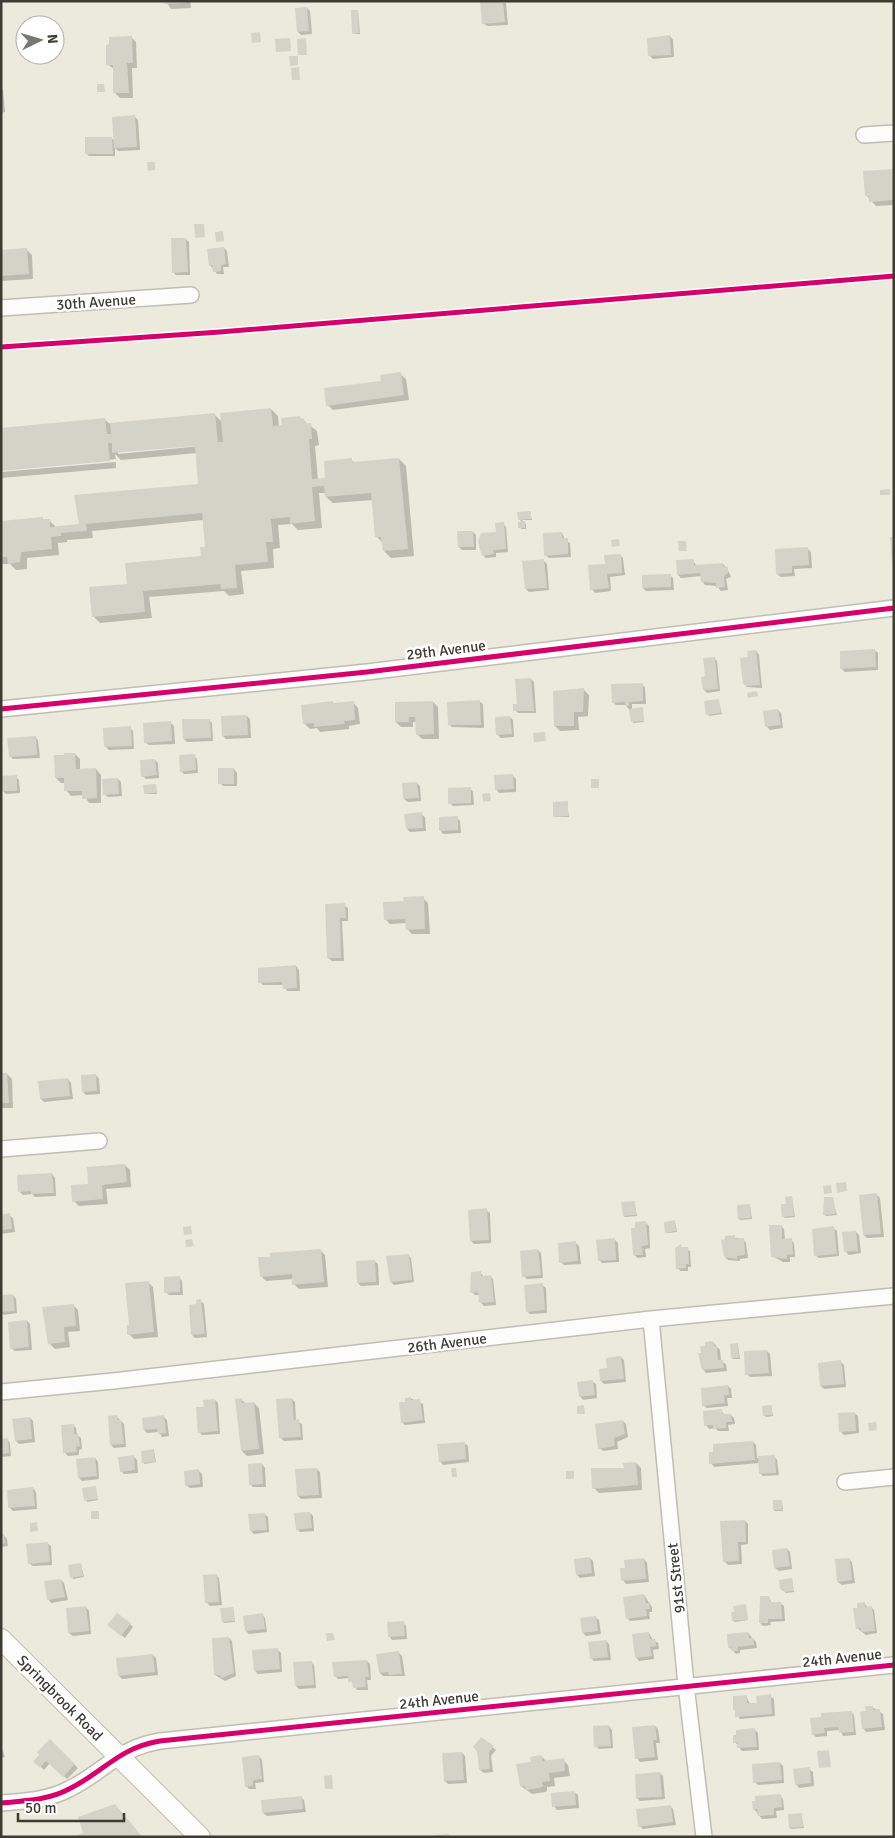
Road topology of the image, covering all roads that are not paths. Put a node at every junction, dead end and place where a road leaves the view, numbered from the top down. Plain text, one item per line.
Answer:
1 (894, 133) edge
2 (864, 136) dead end
3 (191, 295) dead end
4 (1, 308) edge
5 (894, 608) edge
6 (1, 709) edge
7 (99, 1141) dead end
8 (1, 1149) edge
9 (894, 1296) edge
10 (651, 1320) junction
11 (1, 1392) edge
12 (894, 1477) edge
13 (845, 1482) dead end
14 (1, 1639) edge
15 (894, 1665) edge
16 (686, 1685) junction
17 (118, 1756) junction
18 (1, 1803) edge
19 (200, 1837) edge
20 (704, 1837) edge

1 - 2 street
3 - 4 street, 30th Avenue
5 - 6 street, 29th Avenue
7 - 8 street
9 - 10 street, 26th Avenue
10 - 11 street, 26th Avenue
10 - 16 street, 91st Street
12 - 13 street
14 - 17 street, Springbrook Road
15 - 16 street, 24th Avenue
16 - 17 street, 24th Avenue
16 - 20 street, 91st Street
17 - 18 street, 24th Avenue
17 - 19 street, Springbrook Road

